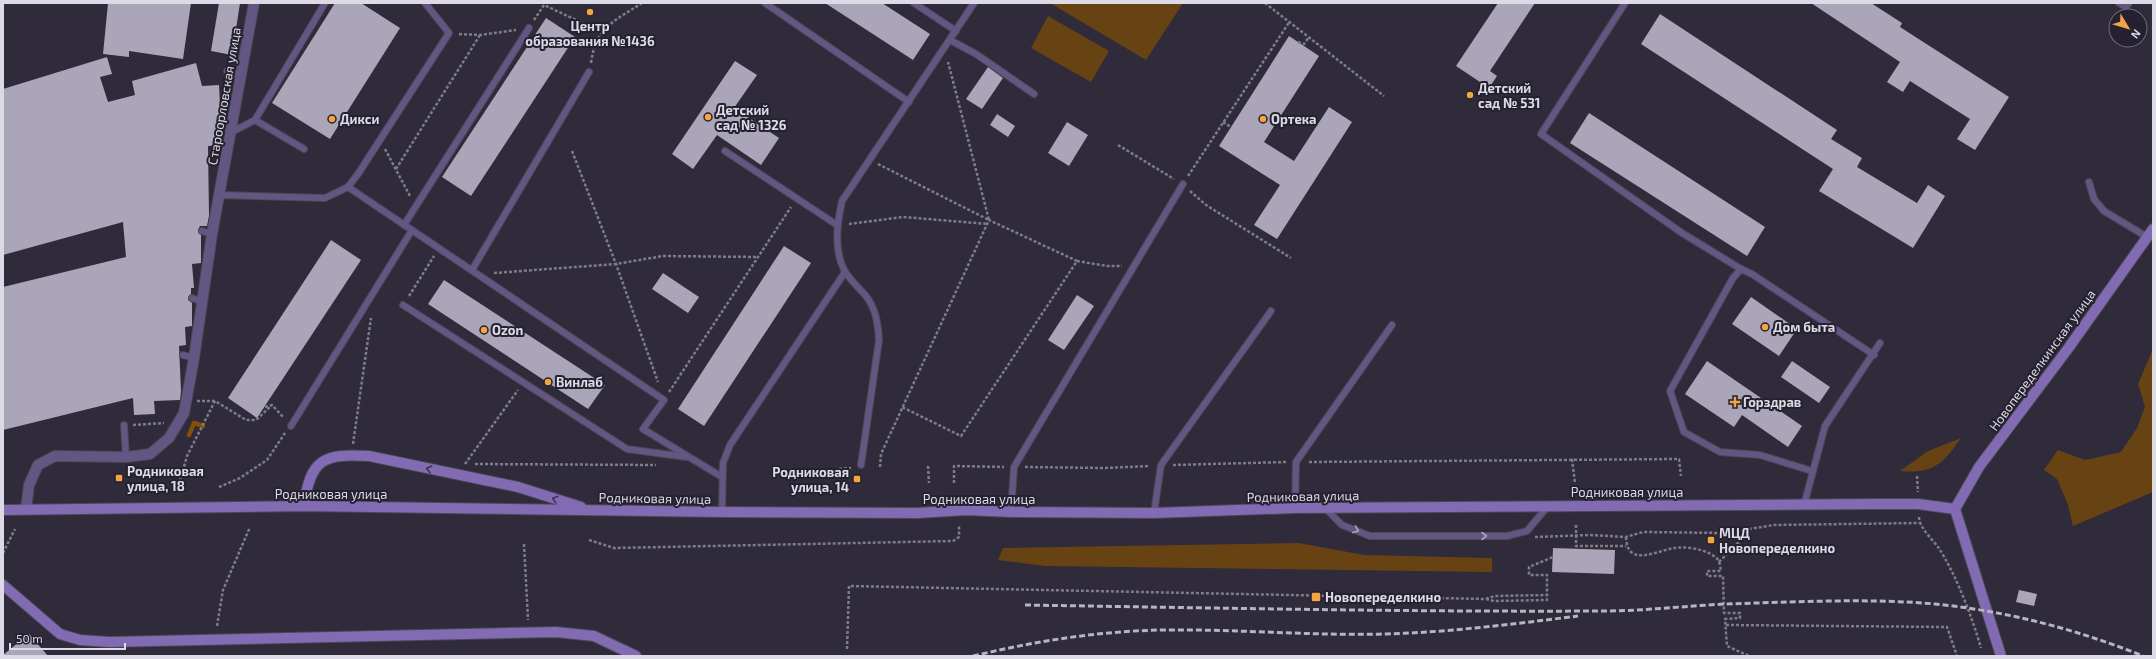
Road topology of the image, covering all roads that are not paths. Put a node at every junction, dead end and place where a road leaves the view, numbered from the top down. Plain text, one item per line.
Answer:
1 (254, 3) edge
2 (325, 3) edge
3 (425, 3) edge
4 (765, 3) edge
5 (914, 3) edge
6 (974, 3) edge
7 (1625, 3) edge
8 (2119, 3) edge
9 (2129, 3) edge
10 (529, 28) road end
11 (956, 31) junction
12 (950, 40) junction
13 (227, 71) dead end
14 (590, 72) road end
15 (241, 76) junction
16 (1034, 94) dead end
17 (909, 102) junction
18 (255, 120) junction
19 (232, 132) junction
20 (304, 149) dead end
21 (725, 150) dead end
22 (2089, 182) dead end
23 (1182, 184) road end
24 (348, 187) junction
25 (220, 195) junction
26 (404, 225) junction
27 (837, 225) junction
28 (2153, 229) edge
29 (412, 230) junction
30 (202, 232) dead end
31 (212, 234) junction
32 (2147, 238) junction
33 (1741, 269) junction
34 (472, 270) junction
35 (846, 272) junction
36 (192, 298) dead end
37 (203, 302) junction
38 (403, 305) road end
39 (1271, 311) dead end
40 (1392, 325) dead end
41 (1880, 343) dead end
42 (1874, 355) junction
43 (183, 356) dead end
44 (194, 358) junction
45 (124, 425) dead end
46 (291, 426) road end
47 (126, 457) junction
48 (689, 458) junction
49 (861, 465) road end
50 (1812, 471) junction
51 (722, 477) junction
52 (1804, 504) junction
53 (1549, 505) junction
54 (304, 506) junction
55 (1296, 508) junction
56 (1325, 508) junction
57 (26, 509) junction
58 (1955, 509) junction
59 (3, 510) edge
60 (592, 510) junction
61 (722, 512) junction
62 (1011, 512) junction
63 (1154, 513) junction
64 (3, 585) edge
65 (636, 656) edge
66 (2001, 656) edge

1 - 15 street, Староорловская улица
2 - 18 lane
3 - 24 lane
4 - 17 lane
5 - 11 lane
6 - 11 lane
7 - 33 lane
8 - 9 lane
10 - 26 lane
11 - 12 lane
12 - 16 lane
12 - 17 lane
13 - 15 lane
14 - 34 lane
15 - 19 street, Староорловская улица
17 - 27 lane
18 - 19 lane
18 - 20 lane
19 - 25 street, Староорловская улица
21 - 27 lane
22 - 32 lane
23 - 62 lane
24 - 25 lane
24 - 26 lane
25 - 31 street, Староорловская улица
26 - 29 lane
27 - 35 lane
28 - 32 main road, Новопеределкинская улица
29 - 34 lane
29 - 46 lane
30 - 31 lane
31 - 37 street, Староорловская улица
32 - 58 main road, Новопеределкинская улица
33 - 42 lane
33 - 50 lane
34 - 48 lane
35 - 49 lane
35 - 51 lane
36 - 37 lane
37 - 44 street, Староорловская улица
38 - 48 lane
39 - 63 lane
40 - 55 lane
41 - 42 lane
42 - 50 lane
43 - 44 lane
44 - 47 street, Староорловская улица
45 - 47 lane
47 - 57 street, Староорловская улица
48 - 51 lane
50 - 52 lane
51 - 61 lane
52 - 53 main road, Родниковая улица
52 - 58 main road, Родниковая улица
53 - 56 main road, Родниковая улица
56 -> 53 lane
54 - 57 main road, Родниковая улица
54 - 60 main road, Родниковая улица
60 -> 54 main road
55 - 56 main road, Родниковая улица
55 - 63 main road, Родниковая улица
57 - 59 main road, Родниковая улица
58 - 66 main road
60 - 61 main road, Родниковая улица
61 - 62 main road, Родниковая улица
62 - 63 main road, Родниковая улица
64 - 65 main road

